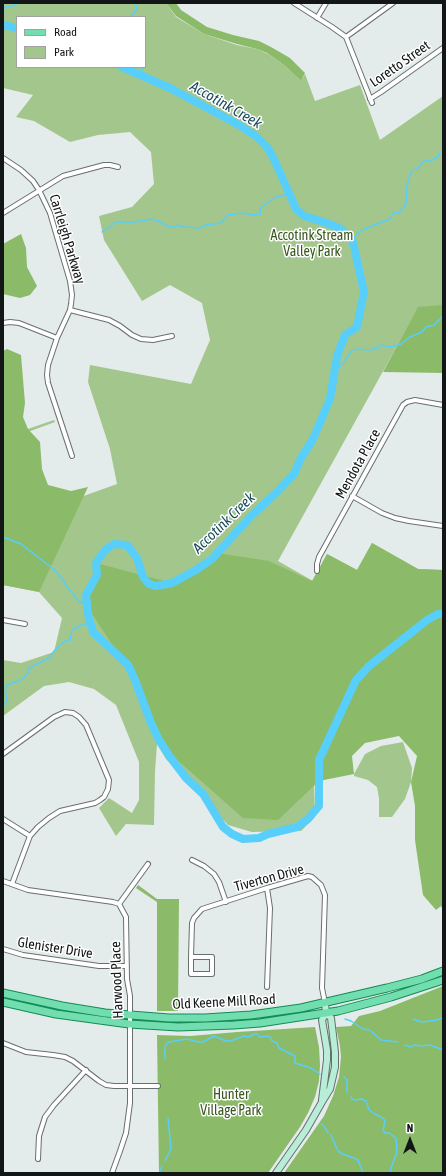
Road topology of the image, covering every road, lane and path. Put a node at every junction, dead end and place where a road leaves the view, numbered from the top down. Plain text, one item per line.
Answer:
1 (294, 3) edge
2 (326, 3) edge
3 (393, 3) edge
4 (317, 18) junction
5 (346, 37) junction
6 (443, 48) edge
7 (3, 158) edge
8 (118, 167) dead end
9 (39, 190) junction
10 (3, 213) edge
11 (70, 310) junction
12 (3, 323) edge
13 (172, 336) dead end
14 (58, 338) junction
15 (443, 405) edge
16 (72, 456) dead end
17 (352, 496) junction
18 (443, 526) edge
19 (317, 571) dead end
20 (3, 620) edge
21 (25, 624) dead end
22 (3, 754) edge
23 (3, 819) edge
24 (30, 836) junction
25 (192, 860) dead end
26 (148, 864) dead end
27 (3, 881) edge
28 (12, 884) junction
29 (266, 888) junction
30 (226, 902) junction
31 (119, 904) junction
32 (3, 949) edge
33 (191, 957) junction
34 (127, 966) junction
35 (443, 971) edge
36 (443, 980) edge
37 (267, 987) dead end
38 (3, 993) edge
39 (3, 1002) edge
40 (325, 1003) junction
41 (326, 1013) junction
42 (130, 1016) junction
43 (130, 1024) junction
44 (3, 1043) edge
45 (86, 1070) junction
46 (130, 1086) junction
47 (158, 1086) dead end
48 (38, 1159) dead end
49 (112, 1173) edge
50 (276, 1173) edge

1 - 4 street
2 - 4 street
3 - 5 street
4 - 5 street
5 - 6 street, Loretto Street
7 - 9 street, Carrleigh Parkway
8 - 9 street
9 - 10 street
9 - 11 street, Carrleigh Parkway
11 - 13 street
11 - 14 street, Carrleigh Parkway
12 - 14 street
14 - 16 street, Carrleigh Parkway
15 - 17 street, Mendota Place
17 - 18 street
17 - 19 street, Mendota Place
20 - 21 street
22 - 24 street
23 - 24 street
24 - 28 street
25 - 30 street
26 - 31 street
27 - 28 street
28 - 31 street
29 - 30 street, Tiverton Drive
29 - 37 street
29 - 40 street, Tiverton Drive
30 - 33 street, Tiverton Drive
31 - 34 street, Harwood Place
32 - 34 street, Glenister Drive
33 - 33 street, Tiverton Drive
34 - 42 street, Harwood Place
35 - 40 main road, Old Keene Mill Road
36 - 41 main road, Old Keene Mill Road
38 - 42 main road, Old Keene Mill Road
39 - 43 main road, Old Keene Mill Road
40 - 41 street
40 - 42 main road, Old Keene Mill Road
41 - 43 main road, Old Keene Mill Road
41 - 50 street
42 - 43 street, Harwood Place
43 - 46 street, Harwood Place
44 - 45 street
45 - 46 street
45 - 48 street
46 - 47 street
46 - 49 street, Harwood Place

